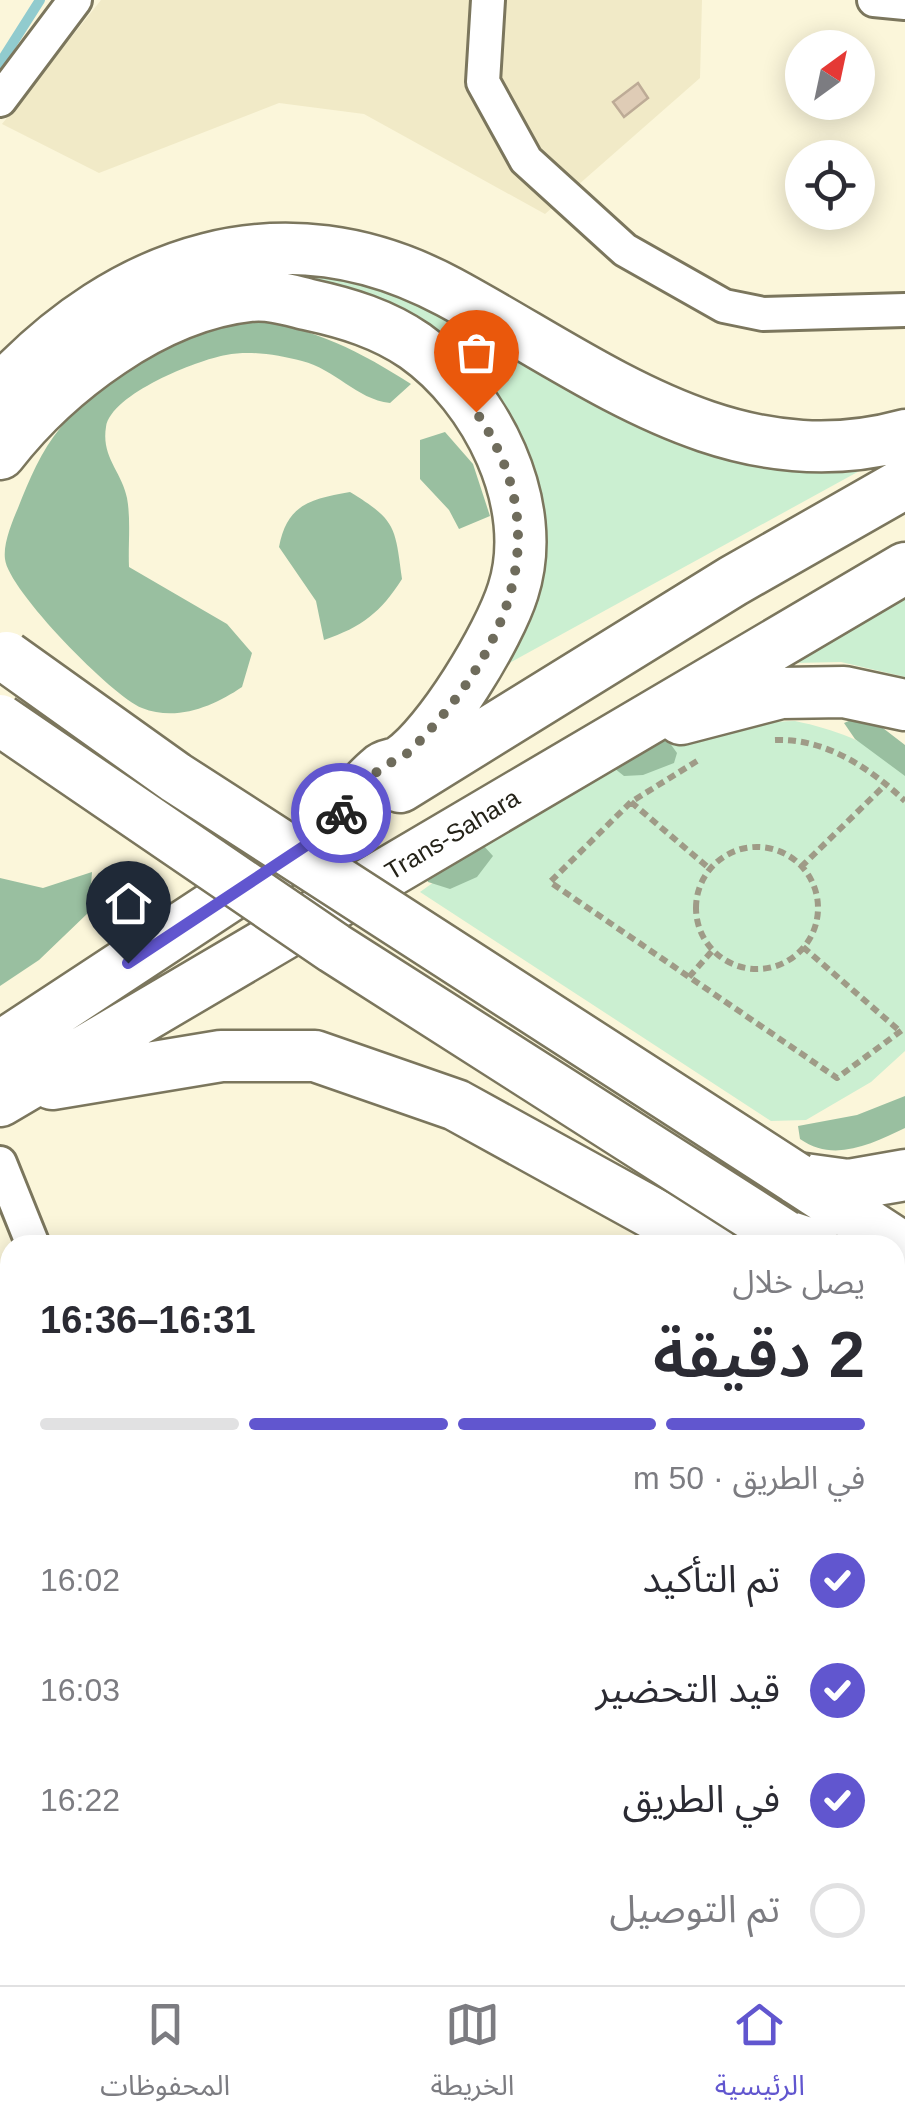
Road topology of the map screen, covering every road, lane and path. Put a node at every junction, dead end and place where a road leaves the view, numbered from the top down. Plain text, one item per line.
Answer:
1 (75, 0) edge
2 (488, 0) edge
3 (874, 0) edge
4 (905, 3) edge
5 (0, 100) edge
6 (905, 310) edge
7 (0, 391) edge
8 (905, 435) edge
9 (0, 454) edge
10 (905, 483) edge
11 (905, 568) edge
12 (2, 651) edge
13 (905, 705) edge
14 (0, 720) edge
15 (618, 736) junction
16 (771, 740) dead end
17 (701, 758) dead end
18 (886, 784) junction
19 (905, 801) edge
20 (631, 802) junction
21 (320, 836) junction
22 (801, 866) junction
23 (710, 869) junction
24 (803, 947) junction
25 (713, 950) junction
26 (689, 977) junction
27 (903, 1030) edge
28 (6, 1080) edge
29 (0, 1163) edge
30 (905, 1175) edge
31 (796, 1178) junction
32 (29, 1235) edge
33 (692, 1235) edge
34 (788, 1235) edge
35 (884, 1235) edge

1 - 5 street
2 - 6 street
3 - 4 street
7 - 8 highway
9 - 21 highway
10 - 21 highway
11 - 15 highway, Trans-Sahara
12 - 31 highway, bridge
13 - 15 highway
14 - 34 highway, bridge
15 - 28 highway, Trans-Sahara
16 - 18 path
17 - 20 path
18 - 19 path
18 - 22 path
20 - 23 path
20 - 26 path
21 - 28 highway
22 - 23 path
22 - 24 path
23 - 25 path
24 - 25 path
24 - 27 path
25 - 26 path
26 - 27 path
28 - 33 highway
29 - 32 street
30 - 31 highway
31 - 35 highway

